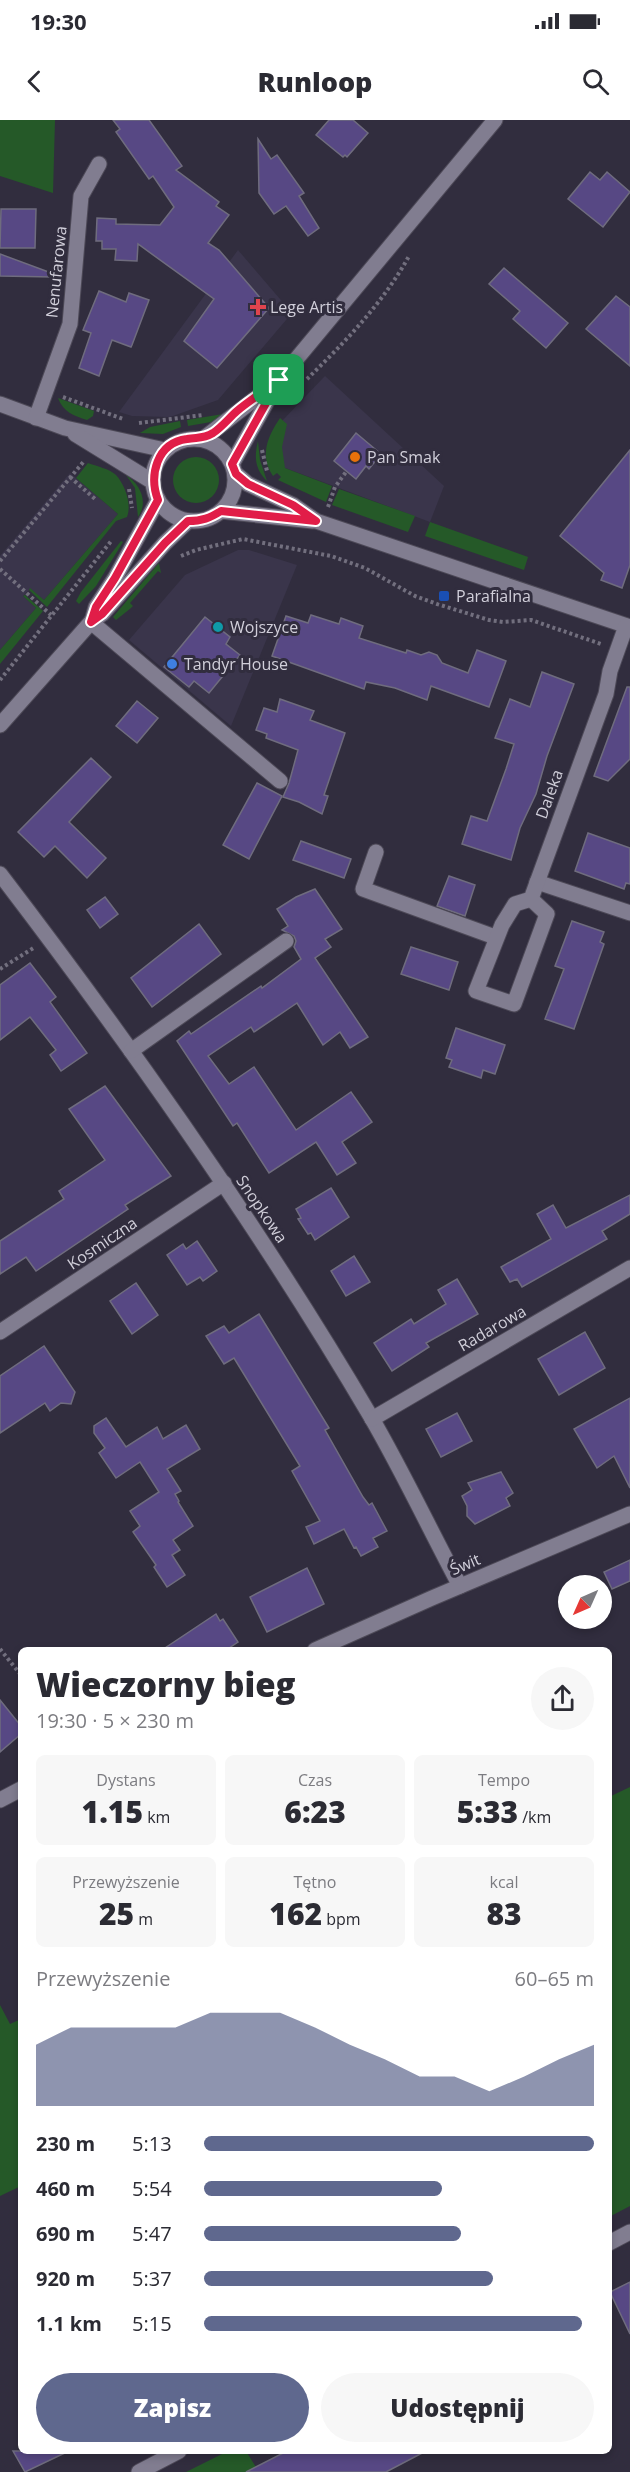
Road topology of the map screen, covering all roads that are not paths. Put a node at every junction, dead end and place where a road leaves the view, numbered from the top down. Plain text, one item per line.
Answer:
1 (489, 122) edge
2 (99, 164) dead end
3 (279, 380) junction
4 (0, 404) edge
5 (36, 418) junction
6 (65, 428) junction
7 (203, 439) junction
8 (165, 450) junction
9 (234, 469) junction
10 (153, 482) junction
11 (158, 500) junction
12 (221, 511) junction
13 (188, 521) junction
14 (316, 521) junction
15 (91, 622) junction
16 (628, 626) edge
17 (0, 725) edge
18 (280, 781) dead end
19 (376, 852) dead end
20 (0, 874) edge
21 (537, 882) junction
22 (531, 899) junction
23 (630, 913) edge
24 (495, 937) junction
25 (286, 941) dead end
26 (131, 1051) junction
27 (224, 1183) junction
28 (630, 1268) edge
29 (0, 1332) edge
30 (372, 1419) junction
31 (630, 1514) edge
32 (460, 1586) junction
33 (322, 1647) edge
34 (18, 1791) edge
35 (0, 1800) edge
36 (630, 2232) edge
37 (612, 2241) edge
38 (173, 2454) edge
39 (139, 2472) edge

1 - 3 street
2 - 5 street, Nenufarowa
3 - 7 street
3 - 9 street
4 - 5 street
5 - 6 street
6 - 8 street
6 - 10 street
7 - 8 street
7 - 9 street
8 - 10 street
9 - 12 street
9 - 14 street
10 - 11 street
11 - 13 street
11 - 15 street
12 - 13 street
12 - 14 street
13 - 15 street
14 - 16 street
15 - 17 street
15 - 18 street
16 - 21 street, Daleka
19 - 24 street
20 - 26 street, Snopkowa
21 - 22 street, Daleka
21 - 23 street
22 - 24 street
22 - 24 street
25 - 26 street
26 - 27 street, Snopkowa
27 - 29 street, Kosmiczna
27 - 30 street, Snopkowa
28 - 30 street, Radarowa
30 - 32 street, Snopkowa
31 - 32 street, Świt
32 - 33 street, Świt
34 - 35 street
36 - 37 street
38 - 39 street

